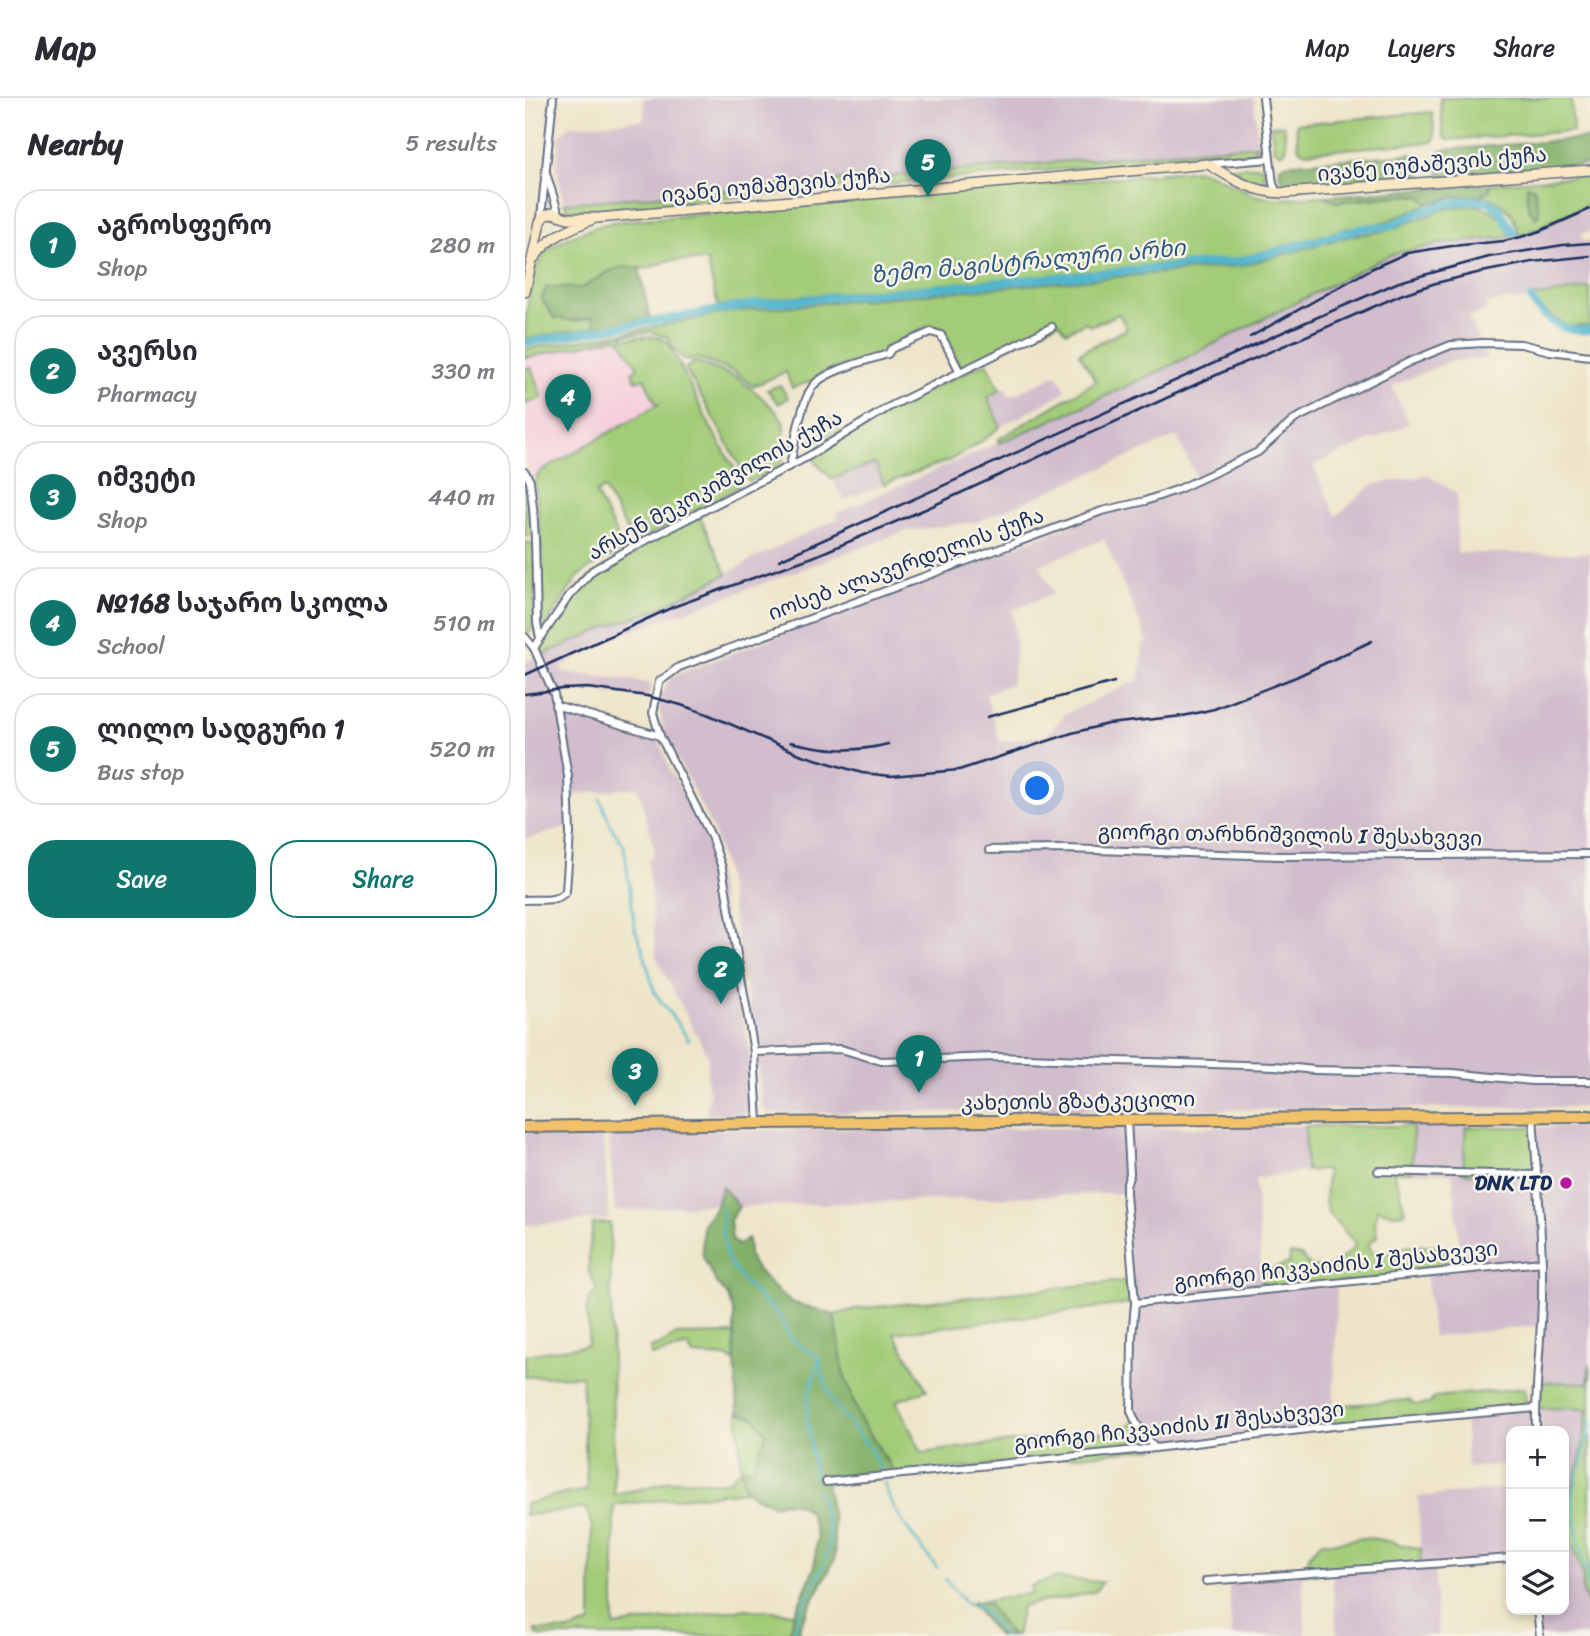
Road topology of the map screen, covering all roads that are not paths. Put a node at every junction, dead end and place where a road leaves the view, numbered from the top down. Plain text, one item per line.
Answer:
1 (553, 98) edge
2 (1263, 98) edge
3 (1270, 159) junction
4 (1208, 164) junction
5 (1590, 170) edge
6 (546, 171) junction
7 (1277, 193) junction
8 (560, 216) junction
9 (598, 218) junction
10 (540, 224) junction
11 (559, 235) junction
12 (532, 262) junction
13 (525, 292) edge
14 (1052, 327) dead end
15 (1590, 356) edge
16 (960, 372) junction
17 (790, 466) junction
18 (525, 472) edge
19 (525, 637) edge
20 (540, 638) junction
21 (534, 648) junction
22 (555, 705) junction
23 (660, 736) junction
24 (989, 850) dead end
25 (1590, 855) edge
26 (525, 900) edge
27 (754, 1052) junction
28 (1590, 1081) edge
29 (1533, 1116) junction
30 (1590, 1116) edge
31 (1127, 1120) junction
32 (758, 1123) junction
33 (525, 1127) edge
34 (1378, 1171) dead end
35 (1537, 1175) junction
36 (1542, 1262) junction
37 (1135, 1303) junction
38 (1536, 1408) junction
39 (1536, 1426) edge
40 (1155, 1448) junction
41 (826, 1482) dead end
42 (1506, 1558) edge
43 (1206, 1581) dead end
44 (1538, 1615) edge
45 (1540, 1636) edge

1 - 6 street
2 - 3 street
3 - 4 street, ივანე იუმაშევის ქუჩა
3 - 7 street
4 - 7 street, ივანე იუმაშევის ქუჩა
4 - 9 street, ივანე იუმაშევის ქუჩა
5 - 7 street, ივანე იუმაშევის ქუჩა
6 - 8 street
6 - 10 street
8 - 9 street, ივანე იუმაშევის ქუჩა
8 - 10 street
8 - 11 street
9 - 11 street, ივანე იუმაშევის ქუჩა
10 - 11 street
10 - 12 street
11 - 12 street
12 - 13 street
14 - 16 street, არსენ მეკოკიშვილის ქუჩა
15 - 23 street, იოსებ ალავერდელის ქუჩა
16 - 17 street, არსენ მეკოკიშვილის ქუჩა
16 - 17 street
17 - 20 street, არსენ მეკოკიშვილის ქუჩა
18 - 20 street
19 - 21 street
20 - 21 street, არსენ მეკოკიშვილის ქუჩა
21 - 22 street
22 - 23 street
22 - 26 street
23 - 27 street, იოსებ ალავერდელის ქუჩა
24 - 25 street, გიორგი თარხნიშვილის I შესახვევი
27 - 28 street
27 - 32 street, იოსებ ალავერდელის ქუჩა
29 - 30 highway, კახეთის გზატკეცილი
29 - 31 highway, კახეთის გზატკეცილი
29 - 35 street
31 - 32 highway, კახეთის გზატკეცილი
31 - 37 street
32 - 33 highway, კახეთის გზატკეცილი
34 - 35 street
35 - 36 street
36 - 37 street, გიორგი ჩიკვაიძის I შესახვევი
36 - 38 street
37 - 40 street
38 - 39 street
38 - 40 street, გიორგი ჩიკვაიძის II შესახვევი
40 - 41 street, გიორგი ჩიკვაიძის II შესახვევი
42 - 43 street
44 - 45 street

